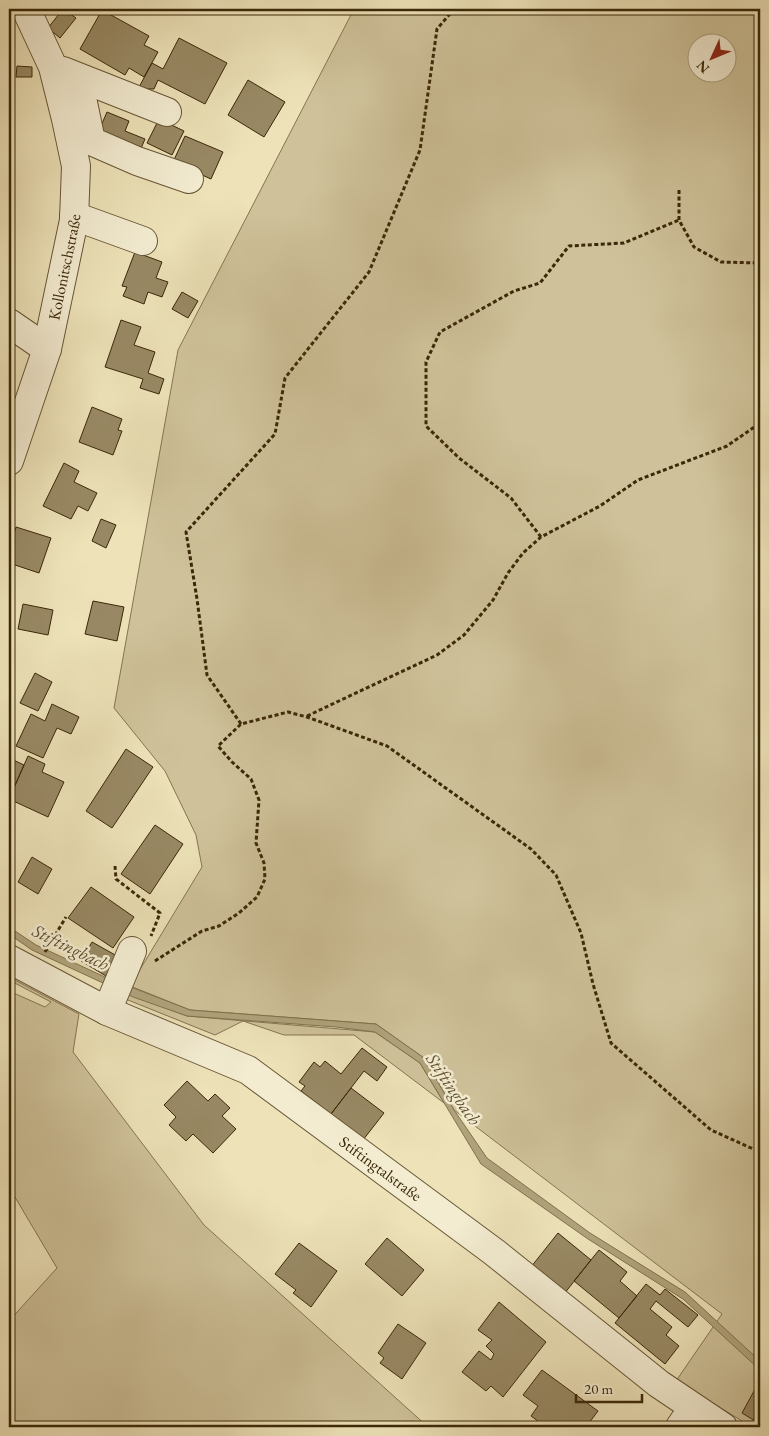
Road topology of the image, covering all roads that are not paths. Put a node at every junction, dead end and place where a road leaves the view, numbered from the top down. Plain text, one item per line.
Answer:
1 (26, 9) edge
2 (56, 75) junction
3 (167, 112) dead end
4 (189, 178) dead end
5 (74, 216) junction
6 (143, 241) dead end
7 (9, 323) edge
8 (47, 349) junction
9 (9, 461) edge
10 (144, 951) road end
11 (9, 959) edge
12 (114, 993) junction
13 (687, 1418) edge
14 (723, 1427) edge

1 - 2 street, Kollonitschstraße
2 - 3 street
2 - 4 street
2 - 5 street, Kollonitschstraße
5 - 6 street
5 - 8 street, Kollonitschstraße
7 - 8 street
8 - 9 street, Kollonitschstraße
10 - 12 street
11 - 12 street, Stiftingtalstraße
12 - 13 street, Stiftingtalstraße
13 - 14 street, Stiftingtalstraße

